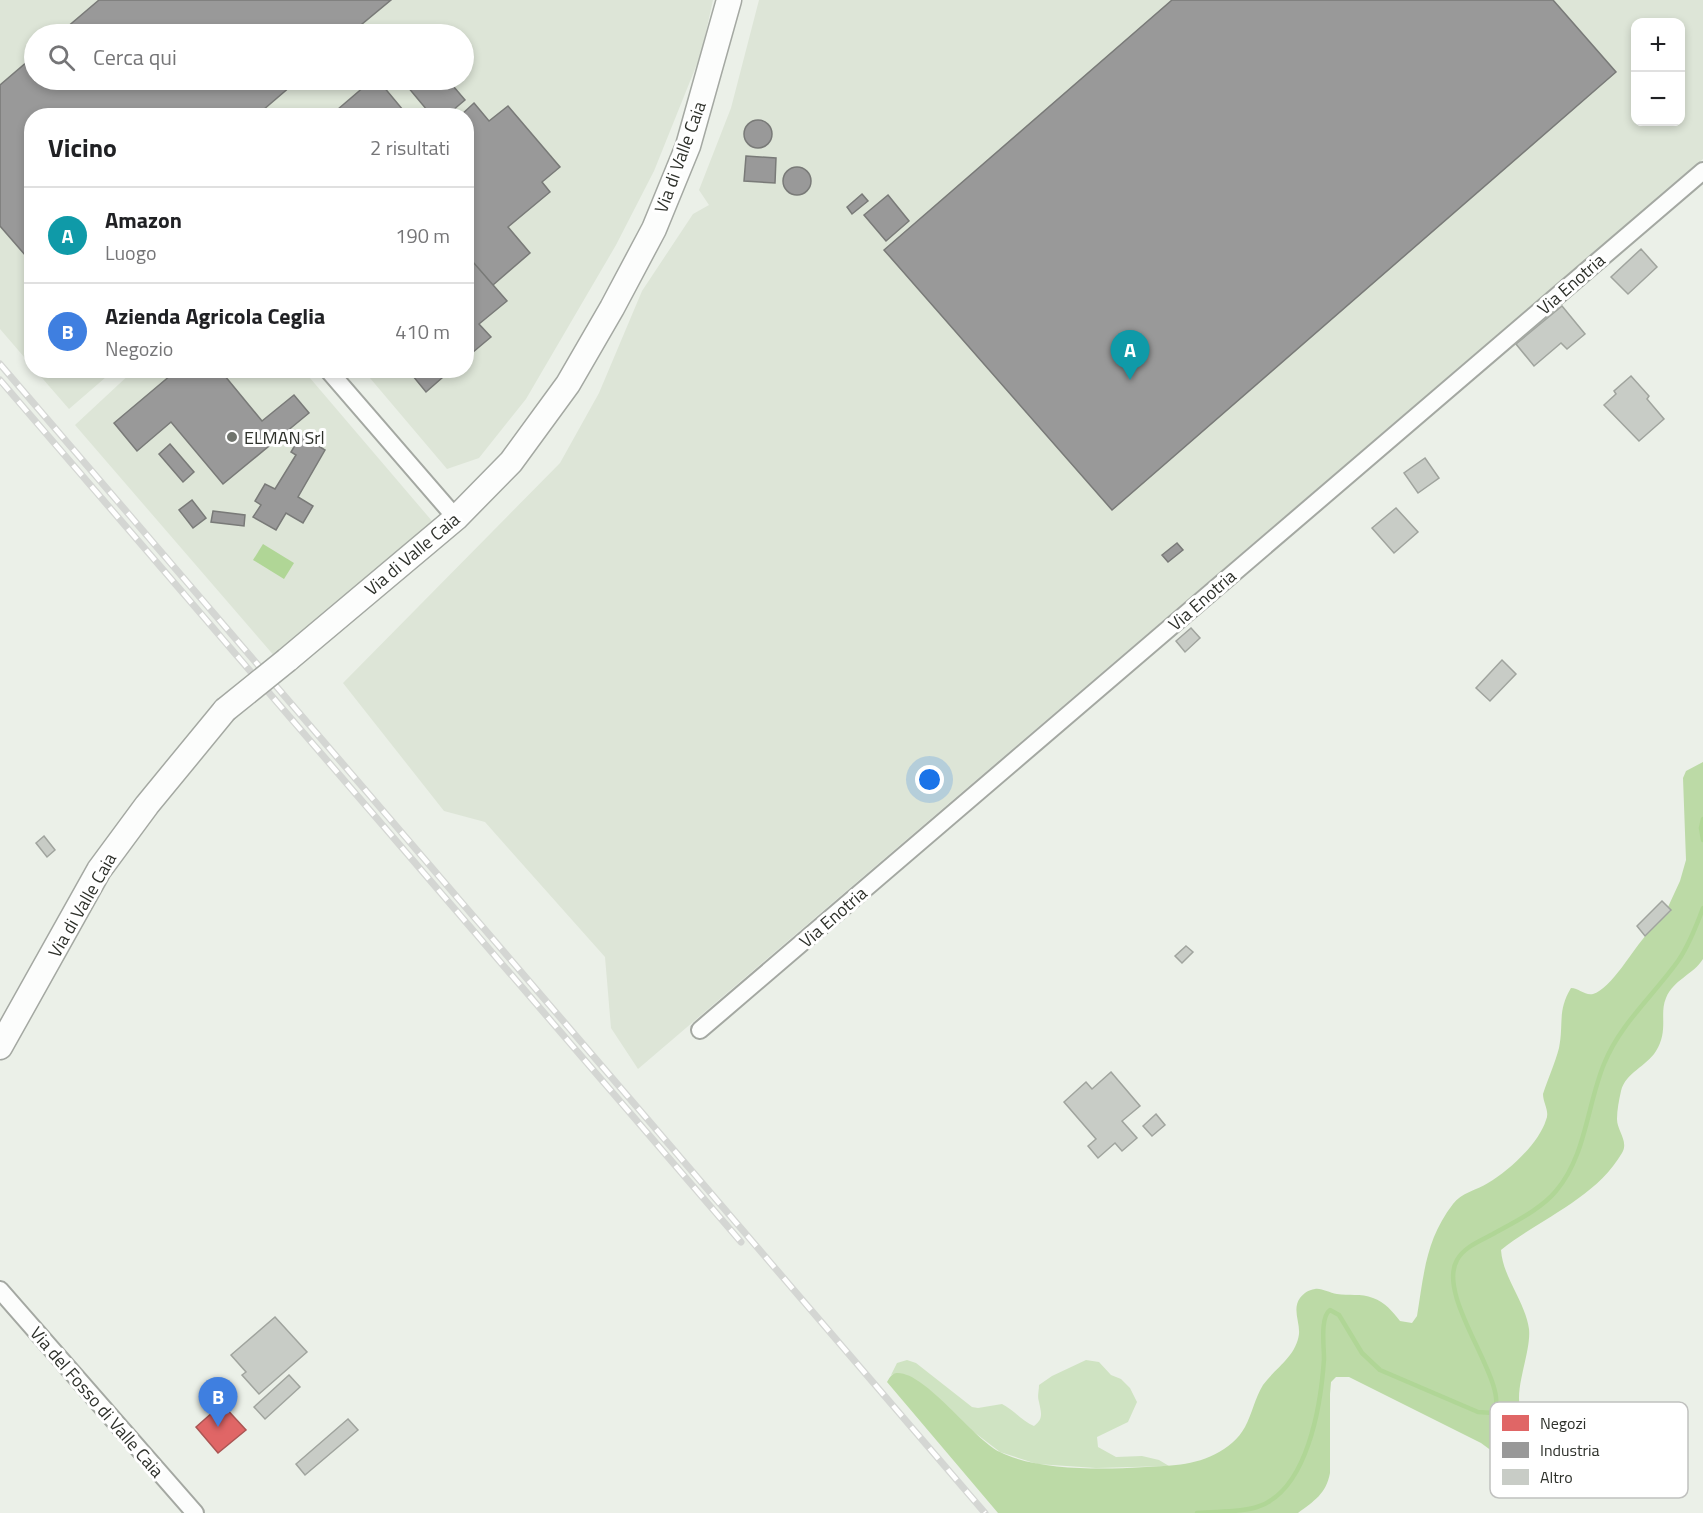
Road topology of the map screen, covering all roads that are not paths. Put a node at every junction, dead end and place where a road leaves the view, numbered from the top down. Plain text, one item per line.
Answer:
1 (729, 0) edge
2 (1703, 171) edge
3 (335, 378) edge
4 (456, 518) junction
5 (700, 1030) dead end
6 (0, 1047) edge
7 (0, 1290) edge
8 (195, 1513) edge

1 - 4 street, Via di Valle Caia
2 - 5 street, Via Enotria
3 - 4 street
4 - 6 street, Via di Valle Caia, bridge
7 - 8 street, Via del Fosso di Valle Caia

